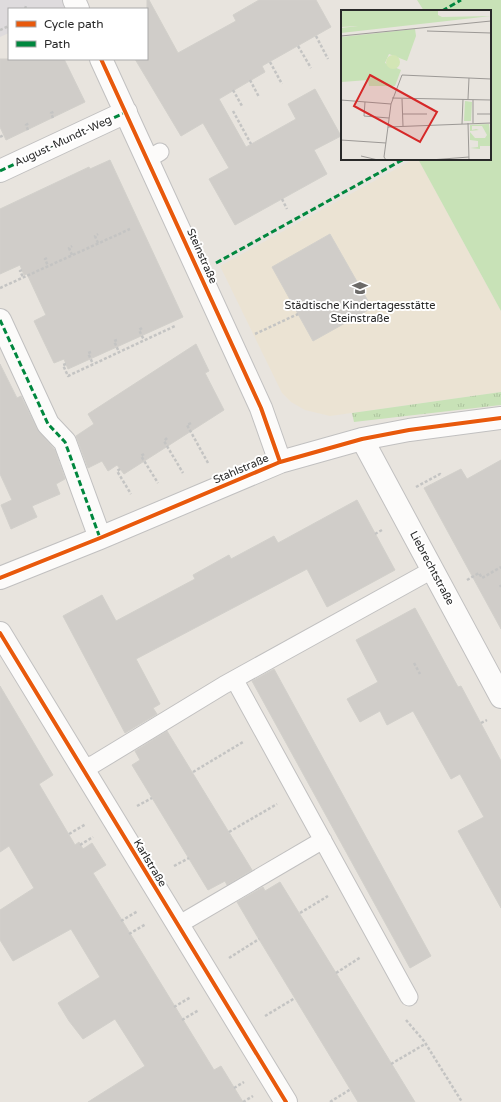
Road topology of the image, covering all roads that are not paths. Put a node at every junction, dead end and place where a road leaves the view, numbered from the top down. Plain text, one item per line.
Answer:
1 (101, 60) edge
2 (126, 112) junction
3 (0, 171) edge
4 (0, 320) edge
5 (501, 418) edge
6 (362, 439) junction
7 (280, 462) junction
8 (100, 538) junction
9 (432, 570) junction
10 (0, 578) edge
11 (0, 632) edge
12 (238, 686) dead end
13 (501, 697) edge
14 (82, 768) junction
15 (323, 840) junction
16 (178, 925) junction
17 (409, 997) dead end
18 (286, 1102) edge

1 - 2 street, Steinstraße
2 - 3 street, August-Mundt-Weg
2 - 7 street, Steinstraße
4 - 8 street
5 - 6 street, Stahlstraße
6 - 7 street, Stahlstraße
6 - 9 street, Liebrechtstraße
7 - 8 street, Stahlstraße
8 - 10 street, Stahlstraße
9 - 13 street, Liebrechtstraße
9 - 14 lane
11 - 14 street, Karlstraße
12 - 15 lane
14 - 16 street, Karlstraße
15 - 16 lane
15 - 17 lane
16 - 18 street, Karlstraße

